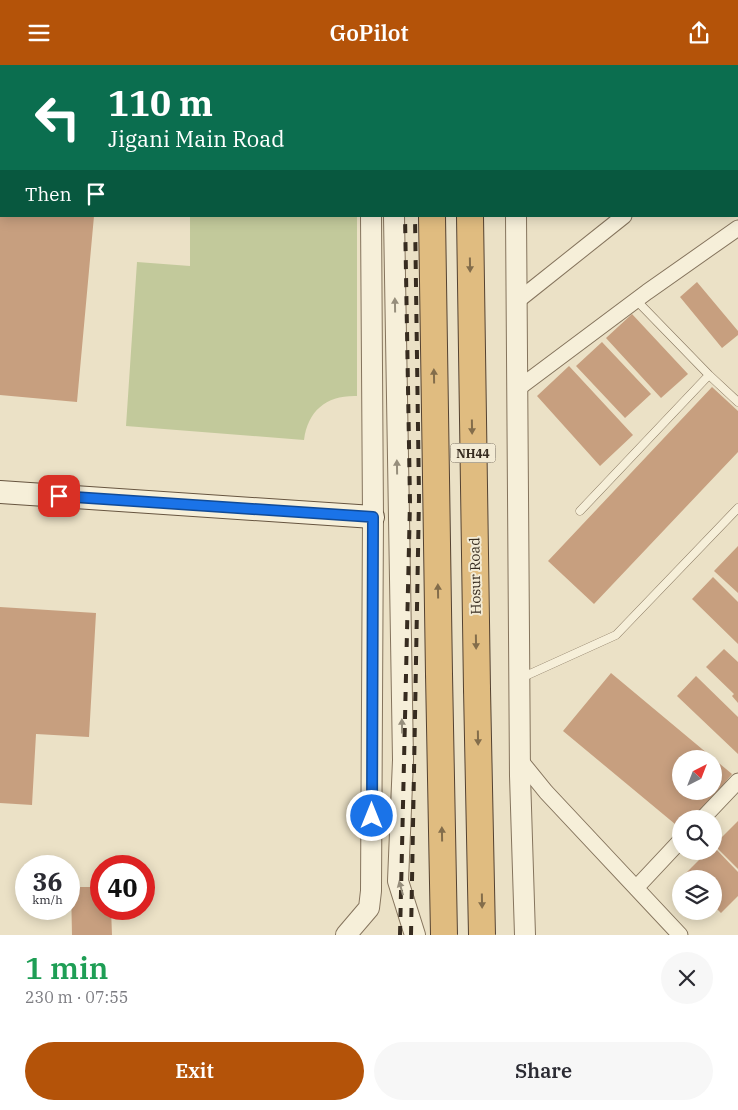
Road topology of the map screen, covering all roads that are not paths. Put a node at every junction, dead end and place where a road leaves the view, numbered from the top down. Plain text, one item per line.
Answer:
1 (371, 217) edge
2 (394, 217) edge
3 (432, 217) edge
4 (470, 217) edge
5 (516, 217) edge
6 (623, 217) edge
7 (738, 228) edge
8 (637, 301) junction
9 (516, 302) junction
10 (708, 375) junction
11 (516, 390) junction
12 (738, 402) edge
13 (0, 492) edge
14 (738, 507) edge
15 (580, 511) dead end
16 (373, 517) junction
17 (373, 589) junction
18 (400, 592) junction
19 (520, 679) junction
20 (520, 760) junction
21 (738, 781) edge
22 (711, 810) edge
23 (672, 850) edge
24 (636, 888) junction
25 (346, 935) edge
26 (415, 935) edge
27 (444, 935) edge
28 (482, 935) edge
29 (525, 935) edge
30 (680, 935) edge

1 - 16 street
18 -> 2 street
27 -> 3 highway, NH44, bridge
4 -> 28 highway, Hosur Road / NH44, bridge
5 - 9 street
6 - 9 street
7 - 8 street
8 - 10 lane
8 - 11 street
9 - 11 street
10 - 12 lane
10 - 15 lane
11 - 19 street
13 - 16 main road
14 - 19 lane
16 - 17 street
17 - 18 street
17 - 25 street
26 -> 18 street
19 - 20 street
20 - 24 street
20 - 29 street
21 - 22 street
23 - 24 street
24 - 30 street

